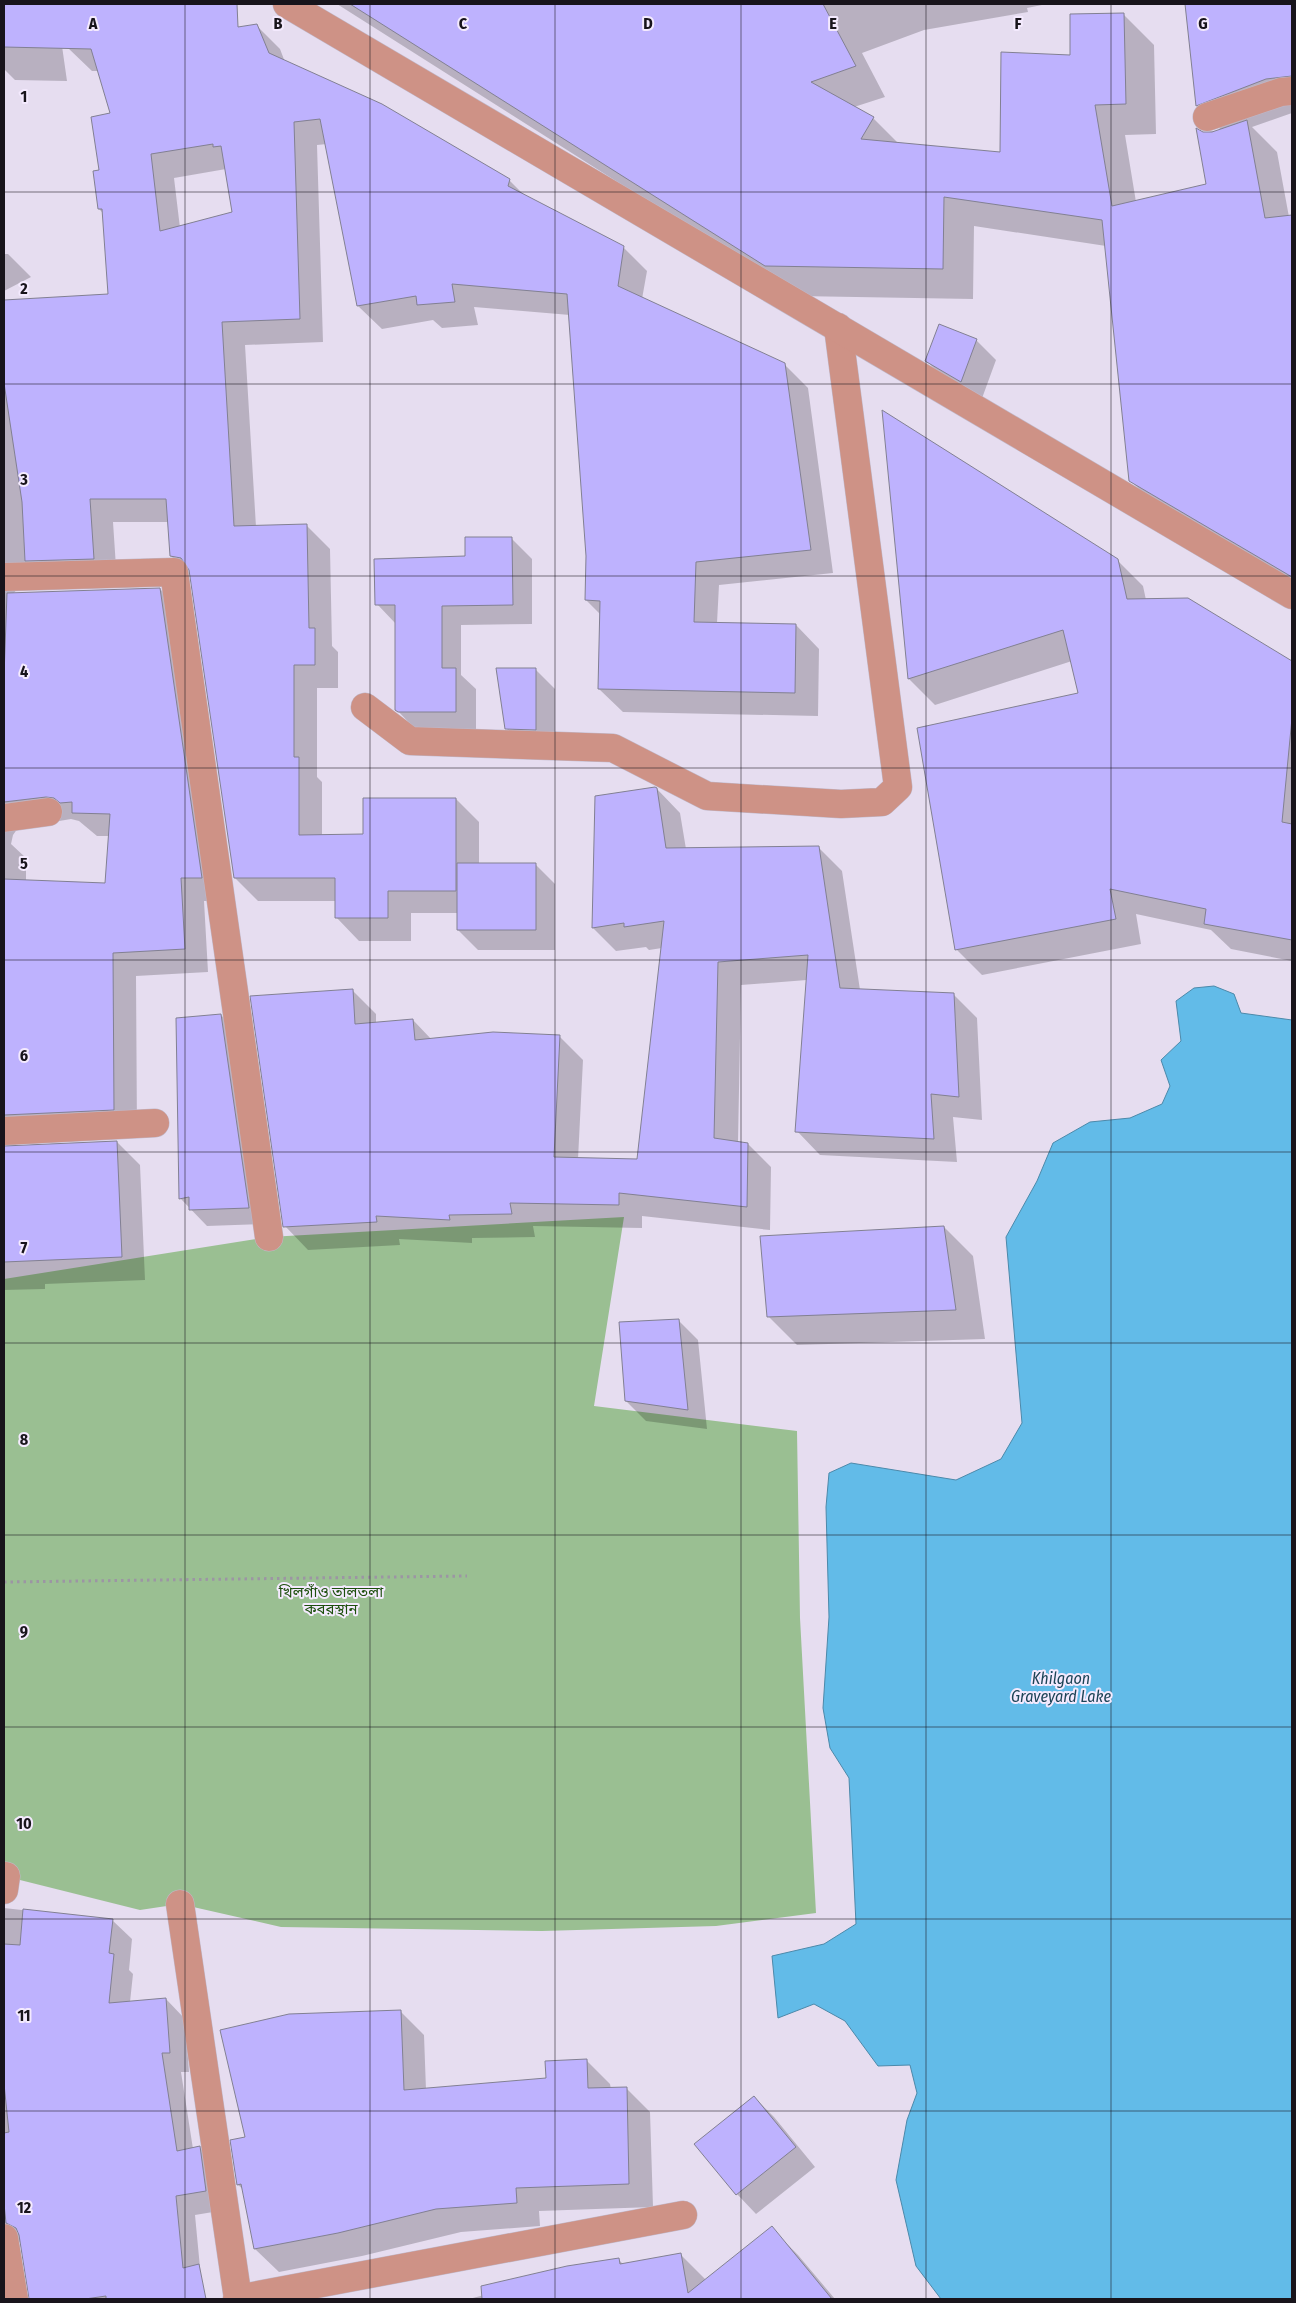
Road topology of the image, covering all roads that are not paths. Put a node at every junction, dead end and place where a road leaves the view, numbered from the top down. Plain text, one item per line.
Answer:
1 (287, 4) edge
2 (1292, 91) edge
3 (1207, 117) dead end
4 (838, 327) junction
5 (4, 577) edge
6 (1292, 595) edge
7 (365, 707) dead end
8 (48, 812) dead end
9 (4, 818) edge
10 (155, 1124) dead end
11 (4, 1131) edge
12 (269, 1237) dead end
13 (180, 1904) dead end
14 (684, 2215) dead end
15 (4, 2238) edge
16 (14, 2299) edge
17 (237, 2299) edge

1 - 4 street
2 - 3 street
4 - 6 street
4 - 7 street
5 - 12 street
8 - 9 street
10 - 11 street
13 - 17 street
14 - 17 street
15 - 16 street

